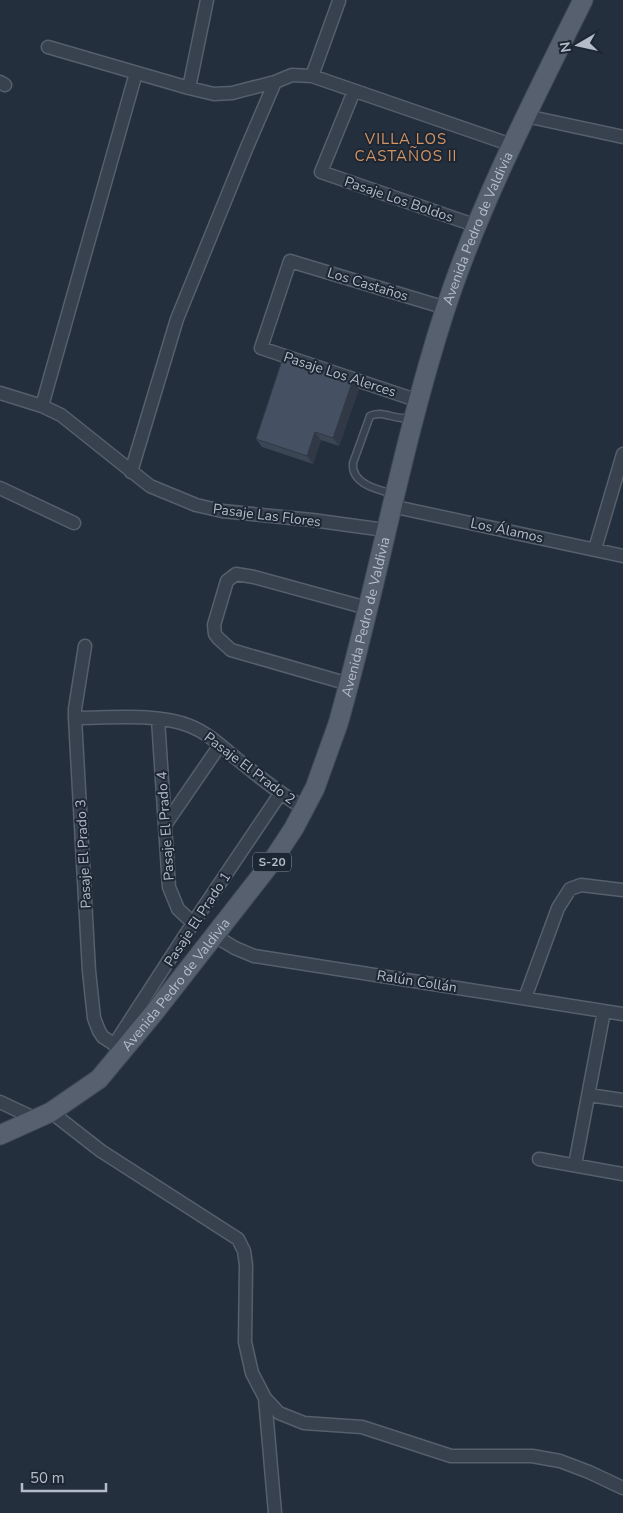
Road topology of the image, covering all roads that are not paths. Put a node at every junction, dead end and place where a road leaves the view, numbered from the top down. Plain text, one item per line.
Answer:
1 (207, 0) edge
2 (583, 0) edge
3 (339, 1) edge
4 (48, 47) dead end
5 (136, 73) junction
6 (312, 76) junction
7 (276, 82) junction
8 (189, 88) junction
9 (354, 91) junction
10 (526, 116) junction
11 (623, 137) edge
12 (512, 145) junction
13 (477, 226) junction
14 (446, 308) junction
15 (261, 348) joint
16 (0, 393) edge
17 (42, 406) junction
18 (417, 408) junction
19 (623, 454) edge
20 (131, 472) junction
21 (0, 488) edge
22 (393, 500) junction
23 (74, 522) dead end
24 (386, 530) junction
25 (594, 549) junction
26 (623, 556) edge
27 (367, 608) junction
28 (85, 646) dead end
29 (349, 684) junction
30 (75, 718) junction
31 (158, 719) junction
32 (220, 745) junction
33 (280, 794) junction
34 (305, 809) junction
35 (165, 825) junction
36 (623, 890) edge
37 (193, 923) junction
38 (216, 936) junction
39 (526, 998) junction
40 (604, 1011) junction
41 (623, 1014) edge
42 (119, 1048) junction
43 (589, 1095) junction
44 (623, 1100) edge
45 (0, 1102) edge
46 (44, 1115) junction
47 (0, 1135) edge
48 (539, 1159) dead end
49 (575, 1165) junction
50 (623, 1174) edge
51 (265, 1398) junction
52 (623, 1488) edge
53 (275, 1513) edge

1 - 8 street
2 - 10 main road, Avenida Pedro de Valdivia
3 - 6 street
4 - 5 street
5 - 8 street
5 - 17 street
6 - 7 street
6 - 9 street
7 - 8 street
7 - 20 street
9 - 12 street
9 - 13 street, Pasaje Los Boldos
10 - 11 street
10 - 12 main road, Avenida Pedro de Valdivia
12 - 13 main road, Avenida Pedro de Valdivia
13 - 14 main road, Avenida Pedro de Valdivia
14 - 15 street, Los Castaños
14 - 18 main road, Avenida Pedro de Valdivia
15 - 18 street, Pasaje Los Alerces
16 - 17 street, Pasaje Las Flores
17 - 20 street, Pasaje Las Flores
18 - 22 main road, Avenida Pedro de Valdivia
18 - 22 lane
19 - 25 street
20 - 24 street, Pasaje Las Flores
21 - 23 street
22 - 24 main road, Avenida Pedro de Valdivia
22 - 25 street, Los Álamos
24 - 27 main road, Avenida Pedro de Valdivia / S-20
25 - 26 street, Los Álamos
27 - 29 main road, Avenida Pedro de Valdivia / S-20
27 - 29 street
28 - 30 street, Pasaje El Prado 3
29 - 34 main road, Avenida Pedro de Valdivia / S-20
30 - 31 street, Pasaje El Prado 2
30 - 42 street, Pasaje El Prado 3
31 - 32 street, Pasaje El Prado 2
31 - 35 street, Pasaje El Prado 4
32 - 33 street, Pasaje El Prado 2
32 - 35 street
33 - 34 street, Pasaje El Prado 2
33 - 37 street, Pasaje El Prado 1
34 - 38 main road, Avenida Pedro de Valdivia / S-20
35 - 37 street, Pasaje El Prado 4
36 - 39 street
37 - 42 street, Pasaje El Prado 1
38 - 39 street, Ralún Collán
38 - 42 main road, Avenida Pedro de Valdivia / S-20
39 - 40 street, Ralún Collán
40 - 41 street, Ralún Collán
40 - 43 street
42 - 46 main road, Avenida Pedro de Valdivia / S-20
43 - 44 street
43 - 49 street
45 - 46 street
46 - 47 main road, Avenida Pedro de Valdivia / S-20
46 - 51 street
48 - 49 street
49 - 50 street
51 - 52 street
51 - 53 street

